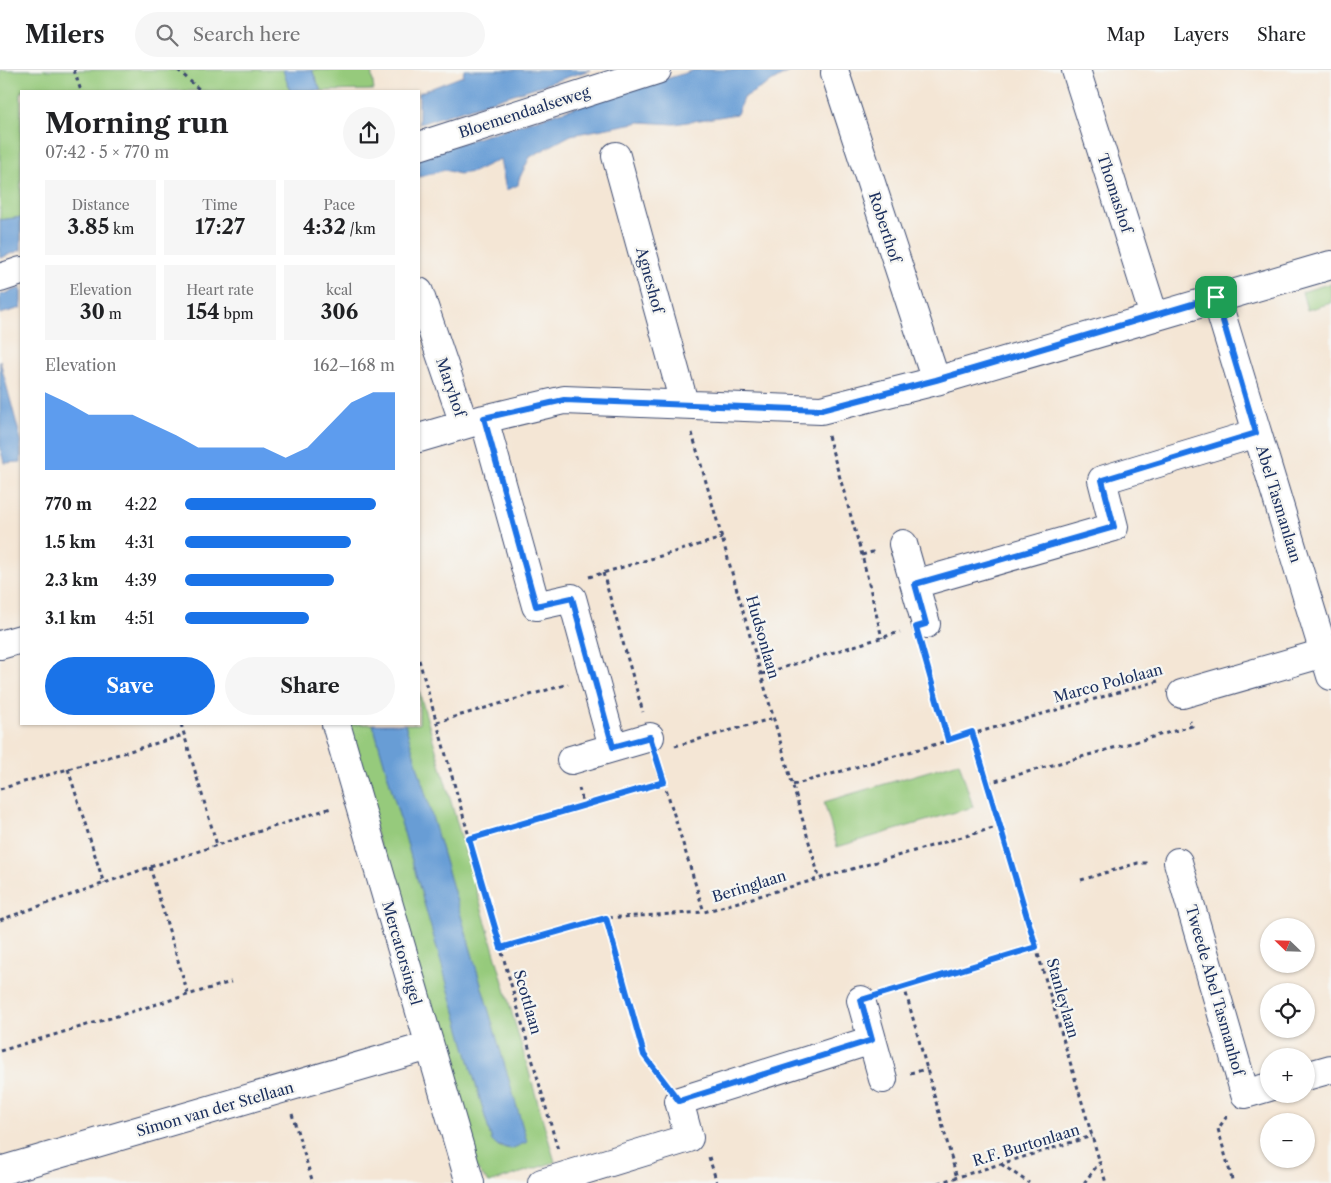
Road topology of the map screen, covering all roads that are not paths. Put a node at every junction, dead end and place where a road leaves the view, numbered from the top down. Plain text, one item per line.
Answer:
1 (657, 70) edge
2 (1076, 70) edge
3 (834, 72) dead end
4 (420, 146) edge
5 (616, 156) dead end
6 (1331, 265) edge
7 (20, 271) edge
8 (0, 278) edge
9 (420, 294) edge
10 (1216, 297) junction
11 (1154, 316) junction
12 (936, 380) junction
13 (684, 403) junction
14 (474, 421) junction
15 (1256, 433) junction
16 (420, 438) edge
17 (903, 544) dead end
18 (915, 584) junction
19 (921, 626) road end
20 (20, 639) edge
21 (0, 645) edge
22 (1328, 665) edge
23 (1182, 694) road end
24 (336, 725) edge
25 (653, 744) road end
26 (613, 747) junction
27 (571, 760) dead end
28 (1178, 862) road end
29 (861, 1000) road end
30 (872, 1040) junction
31 (429, 1046) junction
32 (1331, 1069) edge
33 (1315, 1073) edge
34 (883, 1079) dead end
35 (1257, 1090) edge
36 (0, 1171) edge
37 (554, 1180) edge
38 (470, 1183) edge

1 - 4 street, Bloemendaalseweg
2 - 11 street, Thomashof
3 - 12 street, Roberthof
5 - 13 street, Agneshof
6 - 10 street
7 - 8 street
9 - 14 street, Maryhof
10 - 11 street
10 - 15 street, Abel Tasmanlaan
11 - 12 street
12 - 13 street
13 - 14 street
14 - 16 street
14 - 26 street, Maryhof
15 - 18 street
15 - 22 street, Abel Tasmanlaan
17 - 18 street
18 - 19 street
20 - 21 street
22 - 23 street, Abel Tasmanlaan
24 - 31 street, Mercatorsingel
25 - 26 street
26 - 27 street
28 - 35 street, Tweede Abel Tasmanhof
29 - 30 street
30 - 34 street
30 - 37 street
31 - 36 street, Simon van der Stellaan
31 - 38 street, Mercatorsingel
32 - 33 street

